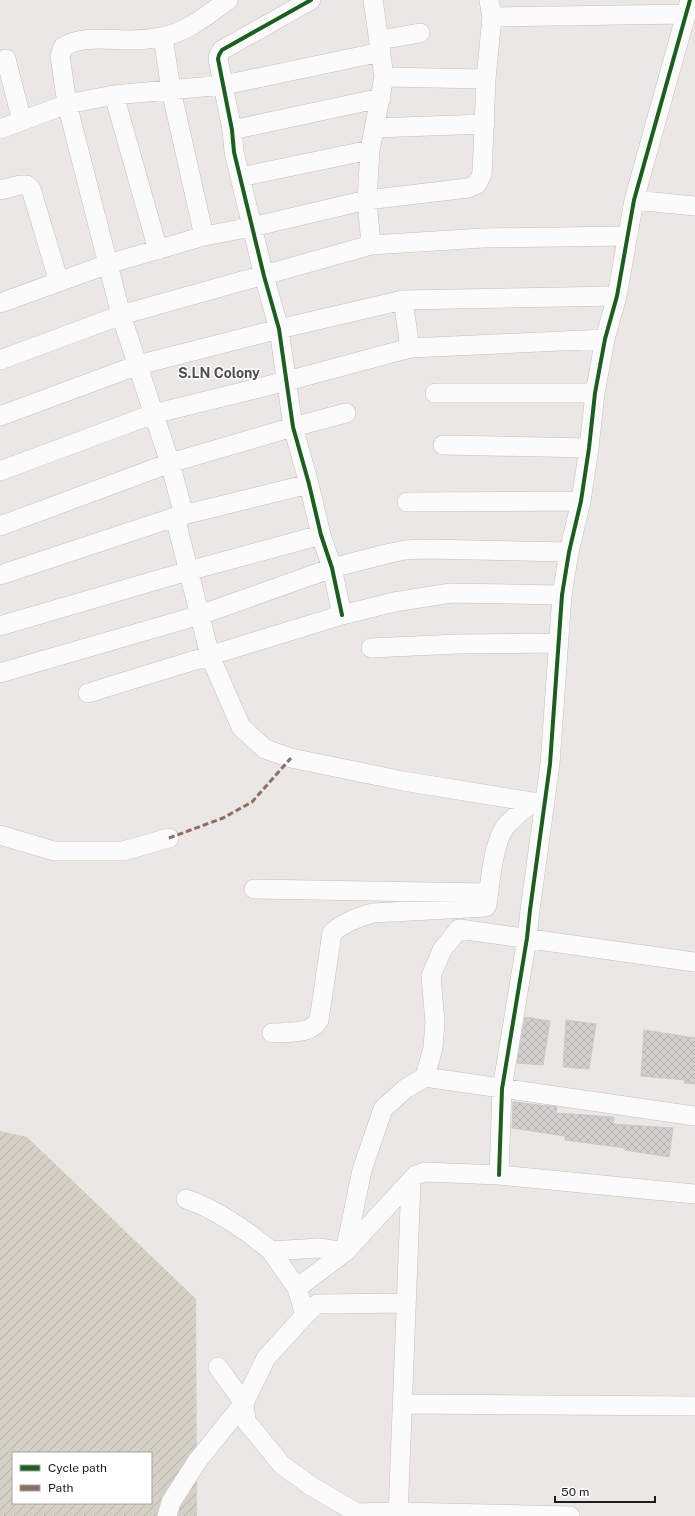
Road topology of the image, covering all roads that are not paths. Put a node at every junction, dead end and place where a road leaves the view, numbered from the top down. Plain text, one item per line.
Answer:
1 (229, 0) edge
2 (311, 0) edge
3 (373, 0) edge
4 (688, 7) edge
5 (491, 9) edge
6 (420, 33) dead end
7 (162, 37) junction
8 (380, 46) junction
9 (6, 59) dead end
10 (384, 77) junction
11 (486, 80) junction
12 (224, 85) junction
13 (171, 90) junction
14 (114, 95) junction
15 (381, 98) junction
16 (67, 104) junction
17 (22, 121) junction
18 (485, 124) junction
19 (0, 128) edge
20 (374, 128) junction
21 (232, 130) junction
22 (370, 150) junction
23 (240, 177) junction
24 (0, 190) edge
25 (367, 200) junction
26 (634, 200) junction
27 (695, 206) edge
28 (252, 227) junction
29 (204, 236) junction
30 (627, 236) junction
31 (371, 245) junction
32 (158, 250) junction
33 (108, 264) junction
34 (264, 276) junction
35 (59, 282) junction
36 (617, 296) junction
37 (403, 300) junction
38 (0, 303) edge
39 (121, 315) junction
40 (279, 329) junction
41 (605, 339) junction
42 (410, 348) junction
43 (0, 360) edge
44 (138, 365) junction
45 (287, 381) junction
46 (436, 392) dead end
47 (595, 393) junction
48 (346, 413) dead end
49 (154, 414) junction
50 (0, 416) edge
51 (293, 427) junction
52 (443, 445) dead end
53 (589, 448) junction
54 (170, 463) junction
55 (0, 471) edge
56 (309, 484) junction
57 (580, 501) junction
58 (407, 502) dead end
59 (180, 516) junction
60 (0, 526) edge
61 (321, 535) junction
62 (568, 552) junction
63 (332, 568) junction
64 (188, 572) junction
65 (0, 575) edge
66 (562, 595) junction
67 (200, 615) junction
68 (342, 615) junction
69 (0, 626) edge
70 (558, 643) junction
71 (371, 648) dead end
72 (210, 656) junction
73 (0, 673) edge
74 (88, 693) dead end
75 (539, 803) junction
76 (0, 835) edge
77 (168, 838) dead end
78 (254, 889) dead end
79 (487, 903) junction
80 (528, 938) junction
81 (695, 962) edge
82 (272, 1033) dead end
83 (425, 1077) junction
84 (502, 1089) junction
85 (695, 1116) edge
86 (499, 1175) junction
87 (411, 1181) junction
88 (695, 1194) edge
89 (186, 1199) dead end
90 (271, 1251) junction
91 (345, 1252) junction
92 (297, 1288) junction
93 (406, 1303) junction
94 (305, 1314) junction
95 (218, 1367) dead end
96 (244, 1403) junction
97 (403, 1404) junction
98 (695, 1406) edge
99 (398, 1514) edge
100 (355, 1515) edge
101 (167, 1516) edge
102 (570, 1516) edge

1 - 7 street
2 - 12 street
3 - 8 street
4 - 5 street
4 - 26 street
5 - 11 street
6 - 8 street
7 - 13 street
7 - 16 street
8 - 10 street
8 - 12 street
9 - 17 street
10 - 11 street
10 - 15 street
11 - 18 street
12 - 13 street
12 - 21 street
13 - 14 street
13 - 29 street
14 - 16 street
14 - 32 street
15 - 20 street
15 - 21 street
16 - 17 street
16 - 33 street
17 - 19 street
18 - 20 street
18 - 25 street
20 - 22 street
21 - 23 street
22 - 23 street
22 - 25 street
23 - 28 street
24 - 35 street
25 - 28 street
25 - 31 street
26 - 27 street
26 - 30 street
28 - 29 street
28 - 34 street
29 - 32 street
30 - 31 street
30 - 36 street
31 - 34 street
32 - 33 street
33 - 35 street
33 - 39 street
34 - 39 street
34 - 40 street
35 - 38 street
36 - 37 street
36 - 41 street
37 - 40 street
37 - 42 street
39 - 43 street
39 - 44 street
40 - 44 street
40 - 45 street
41 - 42 street
41 - 47 street
42 - 45 street
44 - 49 street
44 - 50 street
45 - 49 street
45 - 51 street
46 - 47 street
47 - 53 street
48 - 51 street
49 - 54 street
49 - 55 street
51 - 54 street
51 - 56 street
52 - 53 street
53 - 57 street
54 - 59 street
54 - 60 street
56 - 59 street
56 - 61 street
57 - 58 street
57 - 62 street
59 - 64 street
59 - 65 street
61 - 63 street
61 - 64 street
62 - 63 street
62 - 66 street
63 - 67 street
63 - 68 street
64 - 67 street
64 - 69 street
66 - 68 street
66 - 70 street
67 - 72 street
67 - 73 street
68 - 72 street
70 - 71 street
70 - 75 street
72 - 74 street
72 - 75 street
75 - 79 street
75 - 80 street
76 - 77 street
78 - 79 street
79 - 82 street
80 - 81 street
80 - 83 street
80 - 84 street
83 - 84 street
83 - 91 street
84 - 85 street
84 - 86 street
86 - 87 street
86 - 88 street
87 - 91 street
87 - 93 street
89 - 90 street
90 - 91 street
90 - 92 street
91 - 92 street
92 - 94 street
93 - 94 street
93 - 97 street
94 - 96 street
95 - 96 street
96 - 100 street
96 - 101 street
97 - 98 street
97 - 99 street
99 - 100 street
99 - 102 street

